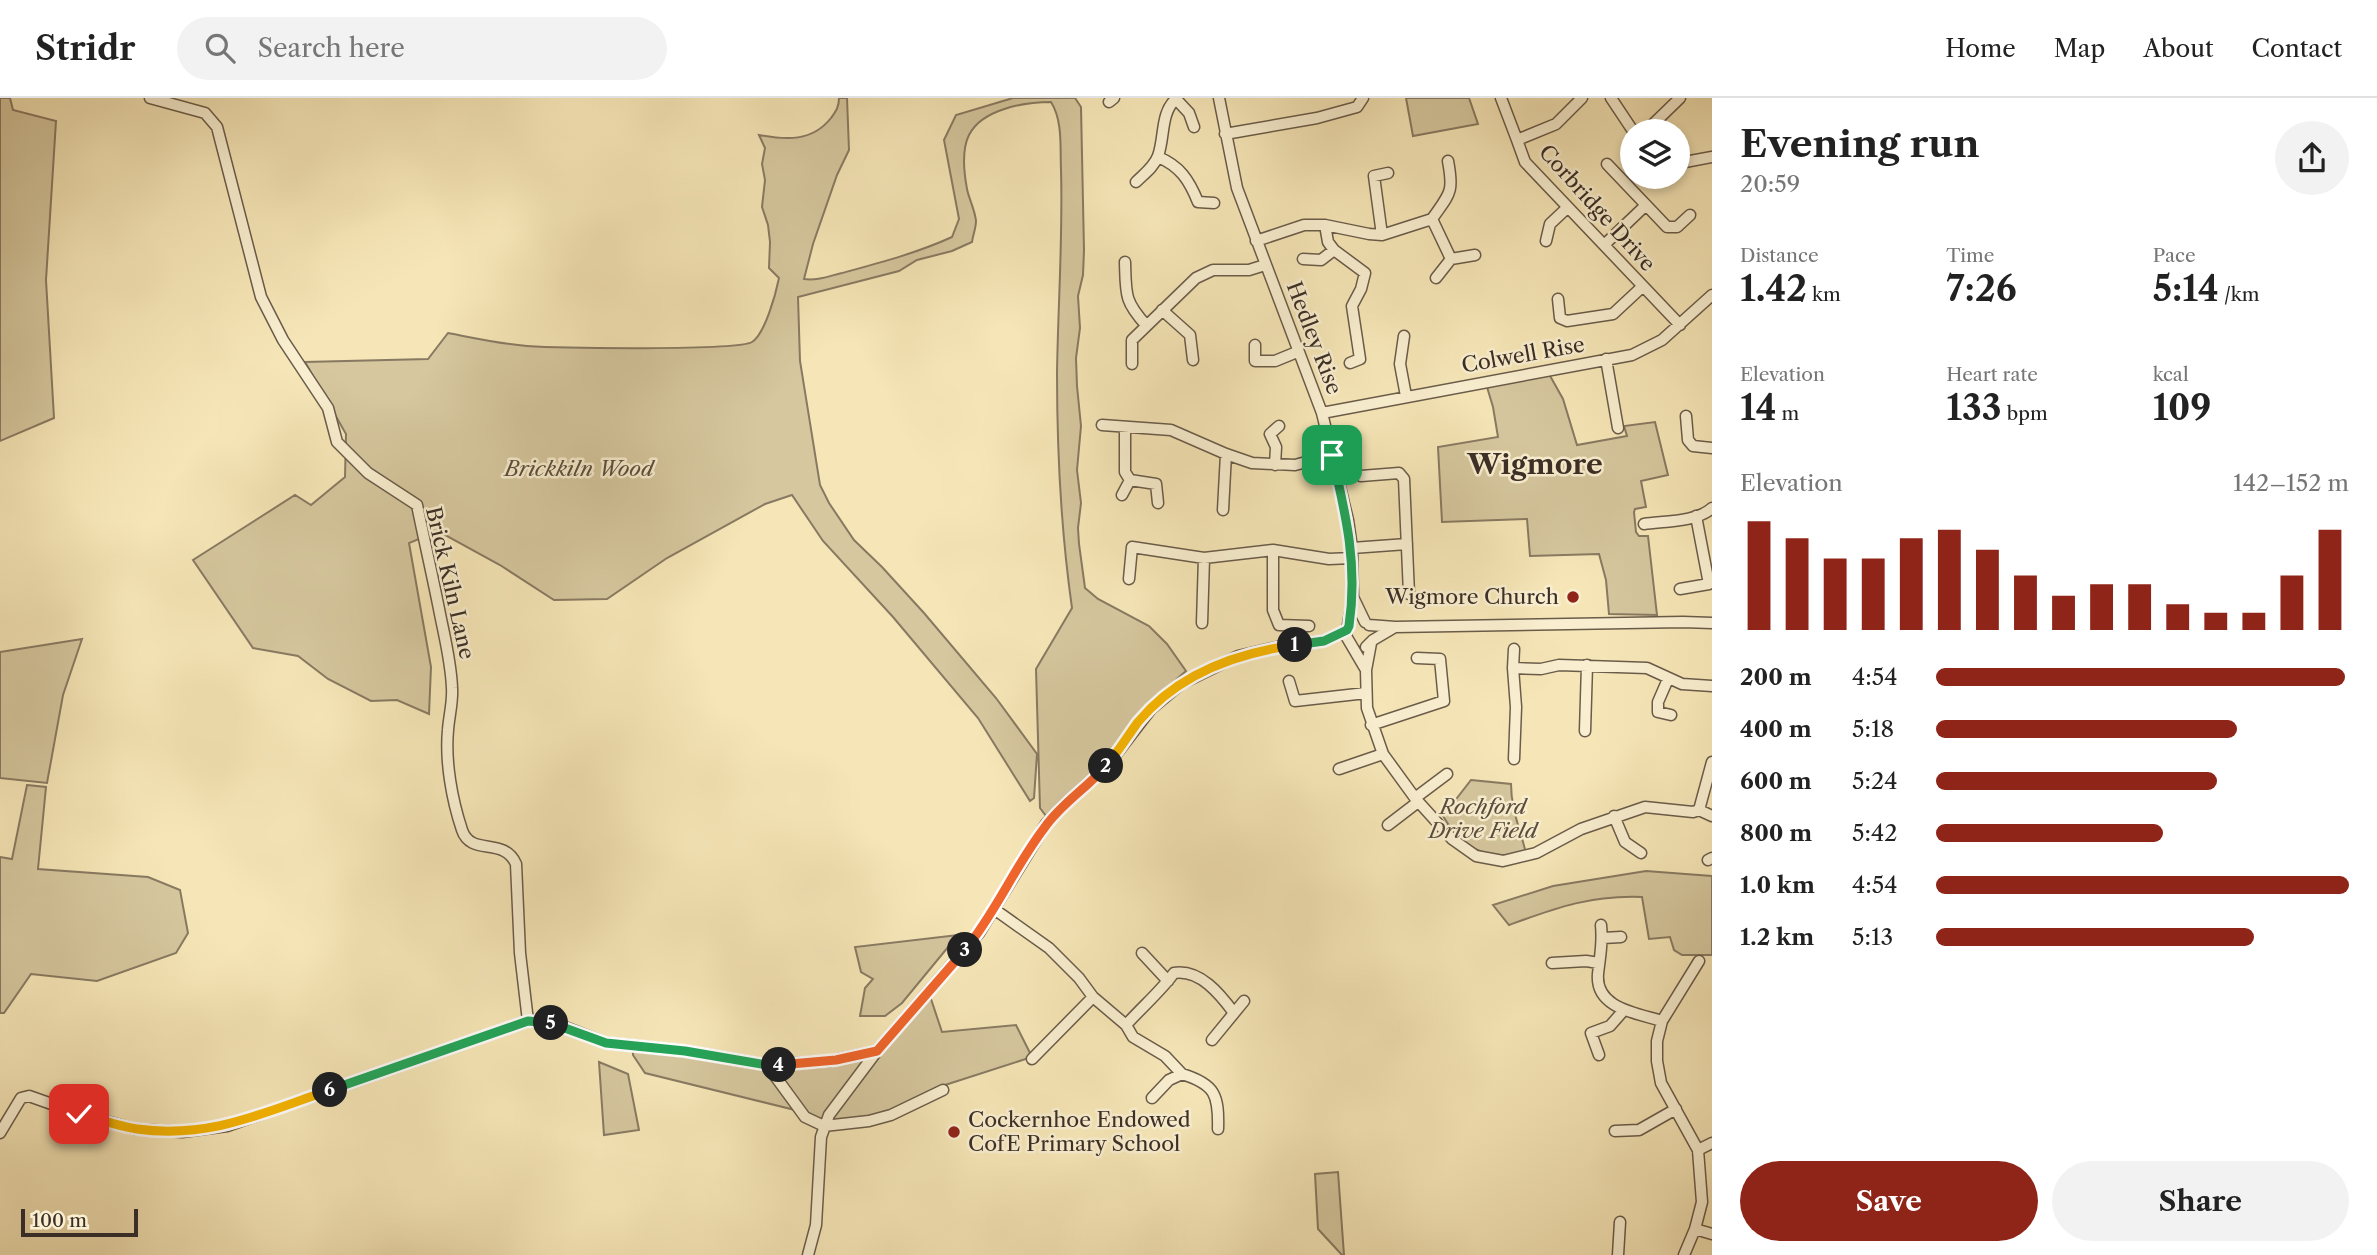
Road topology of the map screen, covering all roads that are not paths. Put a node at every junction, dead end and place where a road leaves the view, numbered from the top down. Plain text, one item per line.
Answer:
1 (150, 98) edge
2 (1219, 98) edge
3 (1363, 98) edge
4 (1501, 98) edge
5 (1582, 98) edge
6 (1611, 98) edge
7 (1680, 98) edge
8 (1171, 100) edge
9 (1625, 119) edge
10 (1658, 119) edge
11 (1194, 127) dead end
12 (1224, 134) junction
13 (1517, 140) junction
14 (1158, 157) junction
15 (1712, 158) edge
16 (1448, 161) dead end
17 (1690, 161) edge
18 (1607, 164) dead end
19 (1388, 173) dead end
20 (1136, 181) dead end
21 (1214, 203) dead end
22 (1645, 206) junction
23 (1567, 208) junction
24 (1689, 215) dead end
25 (1432, 219) junction
26 (1325, 225) junction
27 (1382, 235) junction
28 (1256, 241) junction
29 (1546, 241) dead end
30 (1604, 245) junction
31 (1334, 250) junction
32 (1475, 255) dead end
33 (1303, 259) dead end
34 (1451, 260) junction
35 (1125, 262) dead end
36 (1265, 265) junction
37 (1436, 278) dead end
38 (1642, 287) junction
39 (1712, 295) edge
40 (1558, 299) dead end
41 (1163, 310) junction
42 (1146, 325) junction
43 (1680, 325) junction
44 (1404, 336) dead end
45 (1255, 345) dead end
46 (1297, 352) junction
47 (1606, 359) junction
48 (1193, 360) dead end
49 (1350, 363) dead end
50 (1132, 364) dead end
51 (1406, 396) junction
52 (1322, 413) junction
53 (1686, 416) dead end
54 (1102, 425) dead end
55 (1125, 427) junction
56 (1619, 428) dead end
57 (1259, 430) dead end
58 (1712, 448) edge
59 (1226, 454) junction
60 (1332, 455) junction
61 (1275, 465) junction
62 (1361, 476) dead end
63 (1130, 480) junction
64 (1122, 495) dead end
65 (1158, 503) dead end
66 (1712, 508) edge
67 (1223, 510) dead end
68 (1696, 516) junction
69 (1644, 524) dead end
70 (1407, 544) junction
71 (1273, 550) junction
72 (1352, 553) junction
73 (1204, 558) junction
74 (1129, 579) dead end
75 (1681, 589) dead end
76 (1409, 594) dead end
77 (1353, 597) junction
78 (1202, 623) dead end
79 (1712, 623) edge
80 (1367, 624) junction
81 (1309, 626) dead end
82 (1395, 627) junction
83 (1348, 628) junction
84 (1324, 641) junction
85 (1372, 641) junction
86 (1352, 646) junction
87 (1514, 649) dead end
88 (1417, 658) dead end
89 (1587, 665) junction
90 (1513, 668) junction
91 (1366, 670) junction
92 (1668, 679) junction
93 (1289, 681) dead end
94 (1712, 686) edge
95 (1366, 693) junction
96 (1671, 715) dead end
97 (1371, 725) junction
98 (1586, 731) dead end
99 (1383, 754) junction
100 (1514, 759) dead end
101 (1712, 762) edge
102 (1339, 769) dead end
103 (1447, 774) dead end
104 (1416, 800) junction
105 (1699, 810) junction
106 (1614, 816) junction
107 (1712, 816) edge
108 (1388, 825) dead end
109 (1641, 853) dead end
110 (994, 909) junction
111 (1601, 925) dead end
112 (1621, 937) dead end
113 (1603, 939) junction
114 (1142, 953) dead end
115 (1699, 961) dead end
116 (1552, 963) dead end
117 (1600, 963) junction
118 (1168, 981) junction
119 (1093, 997) junction
120 (1244, 1001) dead end
121 (1624, 1010) junction
122 (1234, 1013) junction
123 (528, 1021) junction
124 (1662, 1021) junction
125 (1126, 1026) junction
126 (1212, 1040) dead end
127 (877, 1051) junction
128 (1599, 1055) dead end
129 (1032, 1059) dead end
130 (767, 1065) junction
131 (1182, 1074) junction
132 (943, 1090) dead end
133 (1152, 1098) dead end
134 (1676, 1109) junction
135 (824, 1125) junction
136 (1219, 1129) dead end
137 (1615, 1131) dead end
138 (0, 1133) edge
139 (1712, 1143) edge
140 (1698, 1150) junction
141 (1620, 1222) dead end
142 (1695, 1229) junction
143 (1712, 1234) edge
144 (808, 1255) edge
145 (1618, 1255) edge
146 (1684, 1255) edge

1 - 123 street, Brick Kiln Lane
2 - 12 street, Hedley Rise
3 - 12 street
4 - 13 street
5 - 13 street, Corbridge Drive
6 - 9 street
7 - 10 street
8 - 11 street
8 - 14 street
12 - 28 street, Hedley Rise
13 - 23 street, Corbridge Drive
14 - 20 street
14 - 21 street
15 - 17 street
16 - 25 street
18 - 22 street
19 - 27 street
22 - 24 street
22 - 30 street
23 - 29 street
23 - 30 street, Corbridge Drive
25 - 27 street
25 - 34 street
26 - 27 street
26 - 28 street
26 - 31 street
28 - 36 street, Hedley Rise
30 - 38 street, Corbridge Drive
31 - 33 street
31 - 49 street
32 - 34 street
34 - 37 street
35 - 42 street
36 - 41 street
36 - 46 street, Hedley Rise
38 - 40 street
38 - 43 street, Corbridge Drive
39 - 43 street, Colwell Rise
41 - 42 street
41 - 48 street
42 - 50 street
43 - 47 street, Colwell Rise
44 - 51 street
45 - 46 street
46 - 52 street, Hedley Rise
47 - 51 street, Colwell Rise
47 - 56 street
51 - 52 street, Colwell Rise
52 - 60 street, Hedley Rise
53 - 58 street
54 - 55 street
55 - 59 street
55 - 63 street
57 - 61 street
59 - 61 street
59 - 67 street
60 - 61 street
60 - 72 street, Hedley Rise
62 - 70 street
63 - 64 street
63 - 65 street
66 - 68 street
68 - 69 street
68 - 75 street
70 - 72 street
70 - 76 street
71 - 72 street
71 - 73 street
71 - 81 street
72 - 77 street, Hedley Rise
73 - 74 street
73 - 78 street
77 - 80 street, Hedley Rise
77 - 83 street, Hedley Rise
79 - 82 street
80 - 82 street
80 - 83 street
80 - 85 street
82 - 85 street
83 - 84 street
83 - 86 street
84 - 86 street
84 - 110 street
85 - 86 street
85 - 91 street
86 - 91 street
87 - 90 street
88 - 97 street
89 - 90 street
89 - 92 street
89 - 98 street
90 - 100 street
91 - 95 street
92 - 94 street
92 - 96 street
93 - 95 street
95 - 97 street
97 - 99 street
99 - 102 street
99 - 104 street
101 - 105 street
103 - 104 street
104 - 106 street
104 - 108 street
105 - 106 street
105 - 107 street
106 - 109 street
110 - 119 street
110 - 127 street
111 - 113 street
112 - 113 street
113 - 117 street
114 - 118 street
115 - 124 street
116 - 117 street
117 - 121 street
118 - 122 street
118 - 125 street
119 - 125 street
119 - 129 street
120 - 122 street
121 - 124 street
121 - 128 street
122 - 126 street
123 - 130 street
123 - 138 street
124 - 134 street
125 - 131 street
127 - 130 street
127 - 135 street
130 - 135 street
131 - 133 street
131 - 136 street
132 - 135 street
134 - 137 street
134 - 140 street
135 - 144 street
139 - 140 street
140 - 142 street
141 - 145 street
142 - 143 street
142 - 146 street

